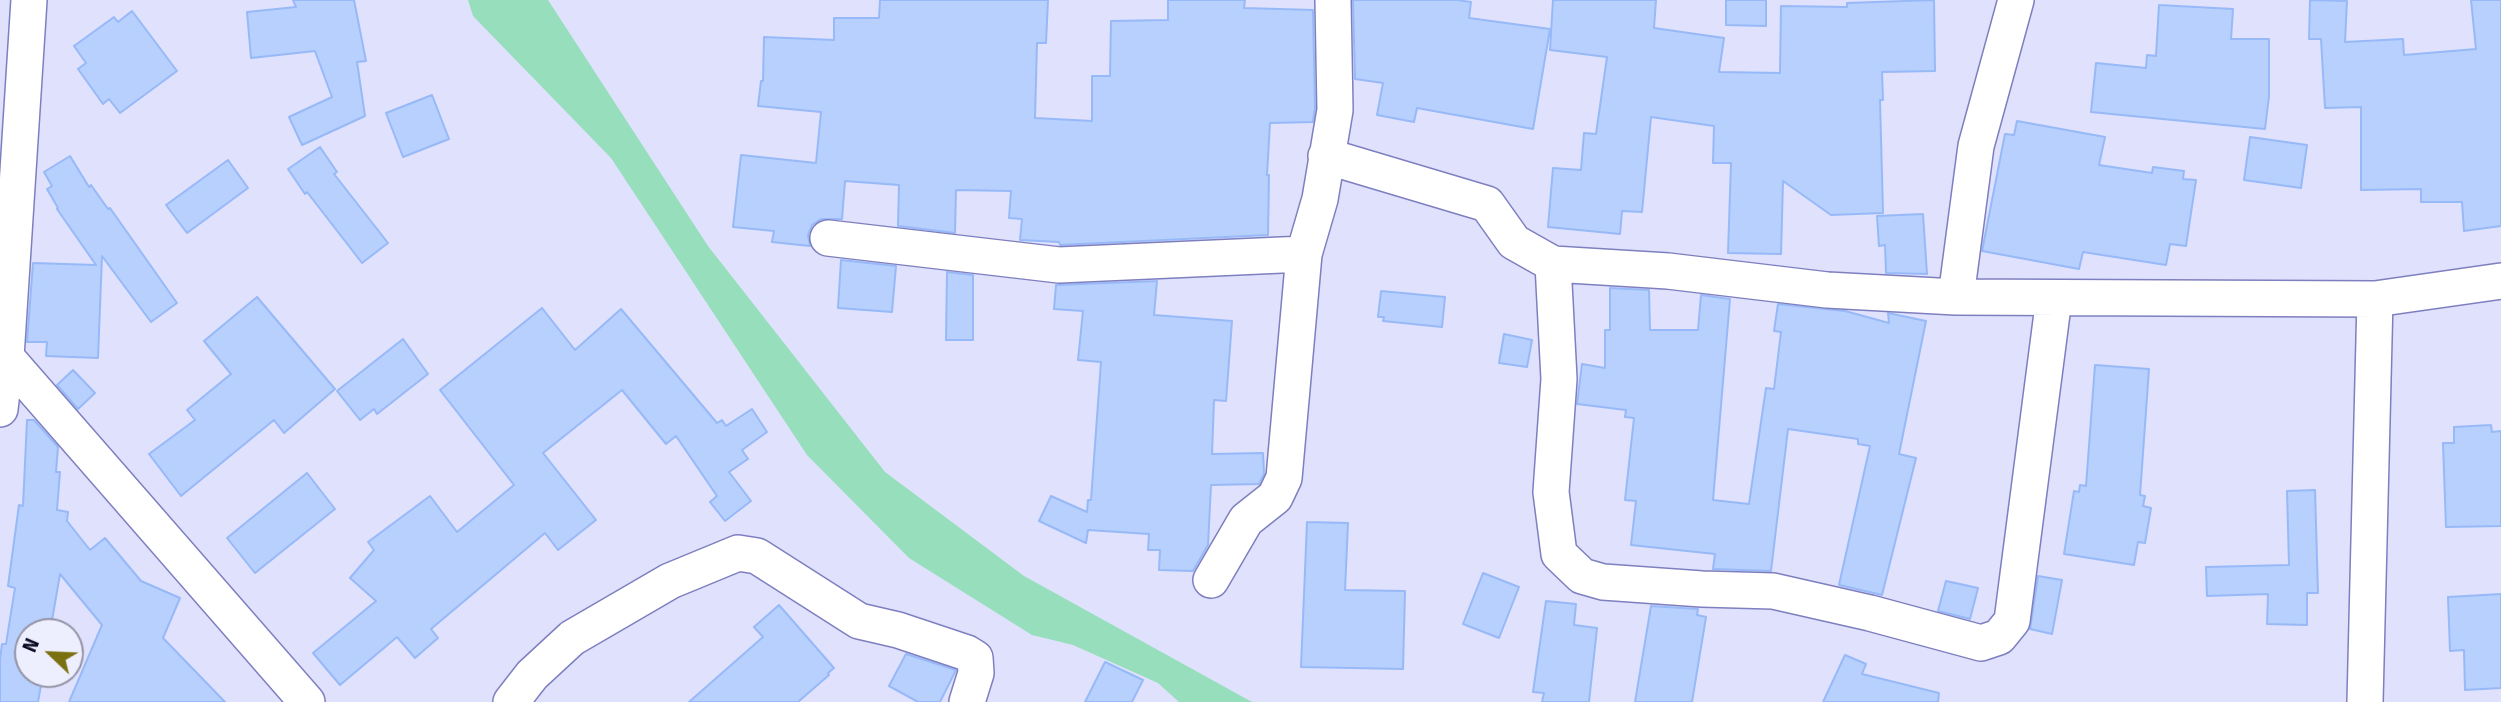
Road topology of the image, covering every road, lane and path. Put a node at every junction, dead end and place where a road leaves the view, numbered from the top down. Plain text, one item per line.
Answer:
1 (29, 0) edge
2 (1333, 0) edge
3 (2017, 0) edge
4 (1326, 156) junction
5 (828, 238) dead end
6 (6, 250) edge
7 (1304, 254) junction
8 (1553, 264) junction
9 (2501, 281) edge
10 (1956, 297) junction
11 (2054, 298) junction
12 (2375, 299) junction
13 (6, 357) junction
14 (0, 408) edge
15 (1211, 580) dead end
16 (307, 702) edge
17 (511, 702) edge
18 (967, 702) edge
19 (2365, 702) edge

1 - 6 street
2 - 4 street
3 - 10 street
4 - 7 street
4 - 8 street
5 - 7 street
6 - 13 street
7 - 15 street
8 - 10 street
8 - 11 street
9 - 12 street
10 - 11 street
11 - 12 street
12 - 19 street
13 - 14 street
13 - 16 street
17 - 18 street

